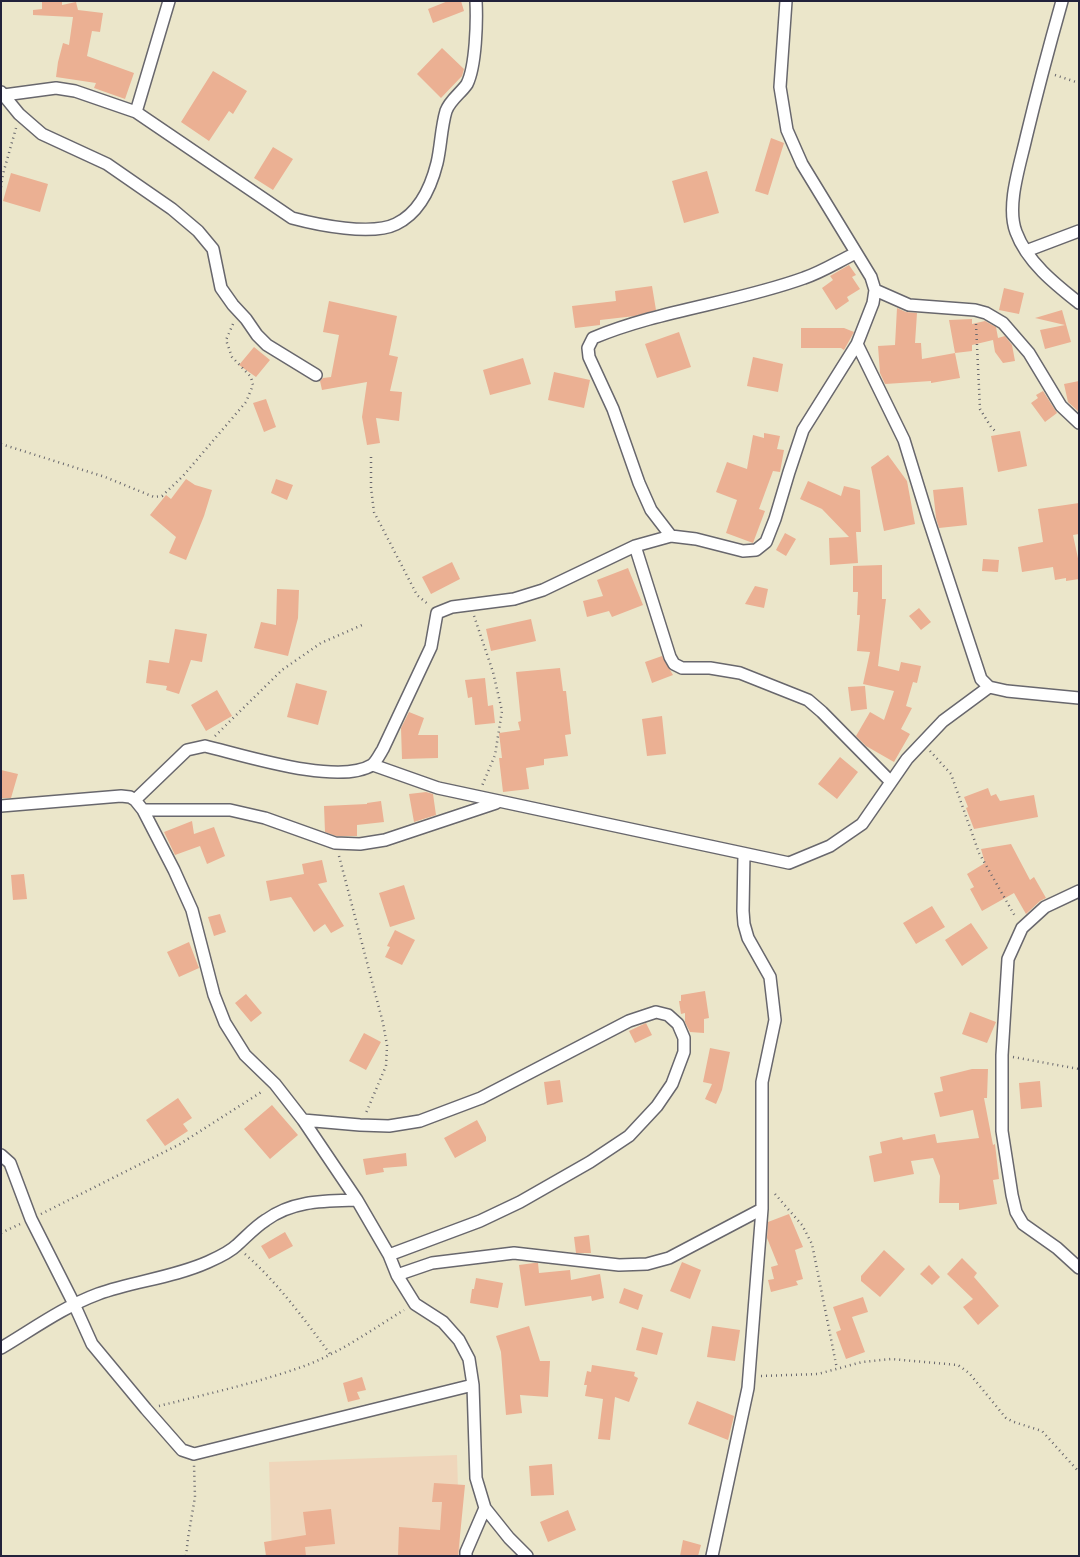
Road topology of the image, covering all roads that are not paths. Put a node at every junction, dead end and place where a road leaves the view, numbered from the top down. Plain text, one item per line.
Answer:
1 (169, 1) edge
2 (476, 1) edge
3 (786, 1) edge
4 (1062, 1) edge
5 (3, 94) edge
6 (136, 112) junction
7 (1079, 231) edge
8 (1026, 251) junction
9 (856, 252) junction
10 (875, 290) junction
11 (1079, 304) edge
12 (857, 344) junction
13 (316, 375) dead end
14 (1079, 423) edge
15 (671, 536) junction
16 (635, 546) junction
17 (989, 687) junction
18 (1079, 698) edge
19 (373, 765) junction
20 (891, 782) junction
21 (136, 800) junction
22 (498, 802) junction
23 (1, 806) edge
24 (143, 810) junction
25 (744, 854) junction
26 (1079, 891) edge
27 (303, 1120) junction
28 (1, 1155) edge
29 (357, 1200) junction
30 (762, 1209) junction
31 (389, 1255) junction
32 (1079, 1268) edge
33 (397, 1275) junction
34 (74, 1304) junction
35 (1, 1348) edge
36 (473, 1385) junction
37 (485, 1508) junction
38 (466, 1556) edge
39 (527, 1556) edge
40 (712, 1556) edge

1 - 6 street
2 - 6 street
3 - 9 street
4 - 8 street
5 - 6 street
5 - 13 street
7 - 8 street
8 - 11 street
9 - 10 street
9 - 15 street
10 - 12 street
10 - 14 street
12 - 15 street
12 - 17 street
15 - 16 street
16 - 19 street
16 - 20 street
17 - 18 street
17 - 20 street
19 - 21 street
19 - 22 street
20 - 25 street
21 - 23 street
21 - 24 street
22 - 24 street
22 - 25 street
24 - 27 street
25 - 30 street
26 - 32 street
27 - 29 street
27 - 31 street
28 - 34 street
29 - 31 street
29 - 34 street
30 - 33 street
30 - 40 street
31 - 33 street
33 - 36 street
34 - 35 street
34 - 36 street
36 - 37 street
37 - 38 street
37 - 39 street

